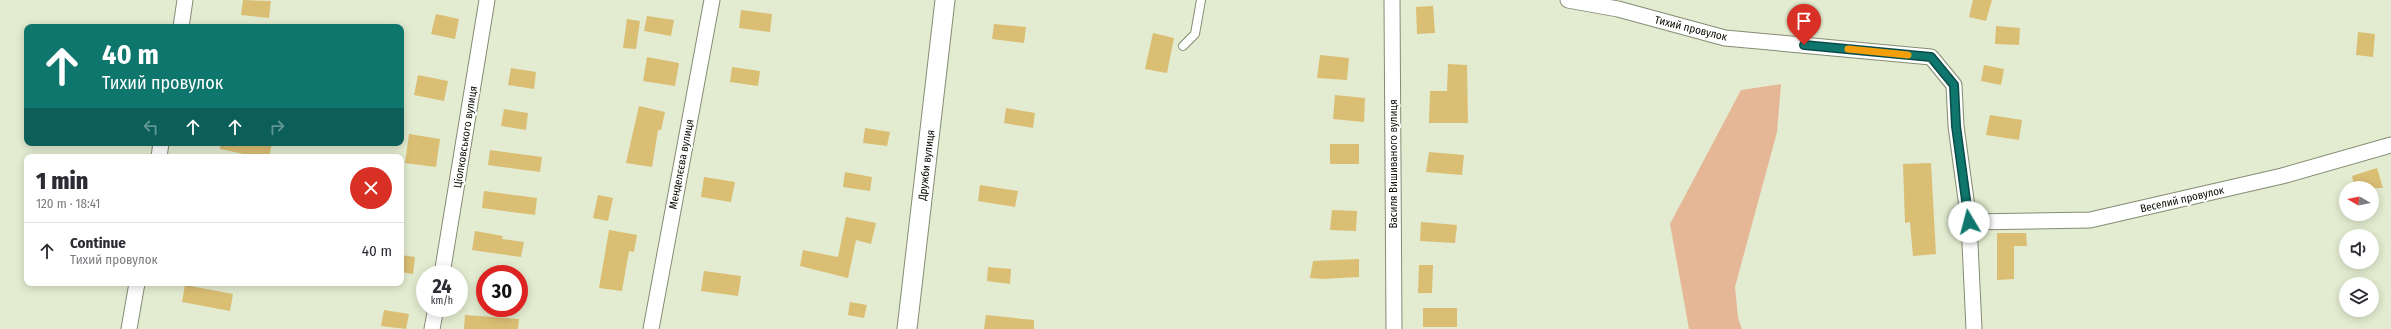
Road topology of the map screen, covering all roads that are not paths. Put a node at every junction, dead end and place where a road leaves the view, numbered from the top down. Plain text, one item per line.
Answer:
1 (185, 0) edge
2 (487, 0) edge
3 (712, 0) edge
4 (945, 0) edge
5 (1201, 0) edge
6 (1392, 0) edge
7 (1568, 0) edge
8 (181, 24) edge
9 (1183, 46) dead end
10 (2391, 145) edge
11 (1969, 222) junction
12 (443, 265) edge
13 (137, 286) edge
14 (434, 317) edge
15 (130, 329) edge
16 (432, 329) edge
17 (651, 329) edge
18 (907, 329) edge
19 (1394, 329) edge
20 (1974, 329) edge

1 - 8 street
2 - 12 street, Ціолковського вулиця
3 - 17 street, Менделєєва вулиця
4 - 18 street, Дружби вулиця
5 - 9 lane
6 - 19 street, Василя Вишиваного вулиця
7 - 11 street, Тихий провулок
10 - 11 street, Веселий провулок
11 - 20 street, Тихий провулок
13 - 15 street
14 - 16 street

